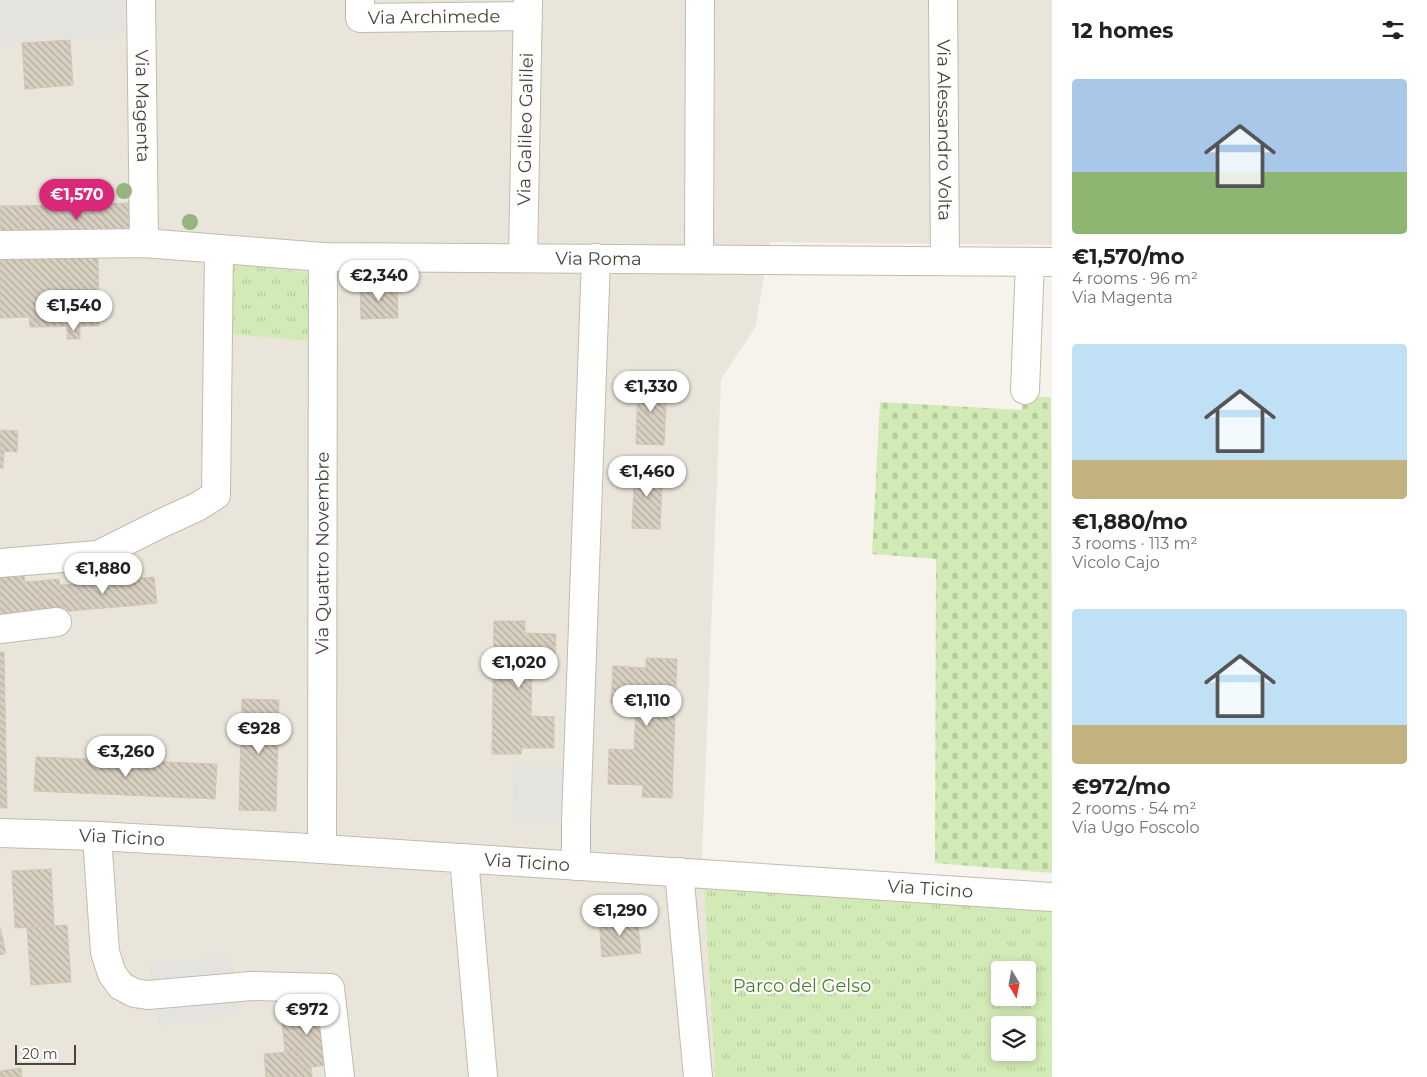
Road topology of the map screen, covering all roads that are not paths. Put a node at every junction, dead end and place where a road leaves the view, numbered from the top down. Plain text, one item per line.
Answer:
1 (141, 0) edge
2 (360, 0) edge
3 (700, 0) edge
4 (943, 0) edge
5 (528, 8) edge
6 (144, 243) junction
7 (0, 245) edge
8 (219, 249) junction
9 (323, 257) junction
10 (523, 258) junction
11 (596, 258) junction
12 (699, 259) junction
13 (945, 261) junction
14 (1041, 262) edge
15 (1025, 390) dead end
16 (0, 562) edge
17 (57, 622) dead end
18 (0, 629) edge
19 (0, 833) edge
20 (97, 836) junction
21 (322, 849) junction
22 (464, 858) junction
23 (576, 866) junction
24 (679, 872) junction
25 (1052, 897) edge
26 (340, 1077) edge
27 (483, 1077) edge
28 (698, 1077) edge

1 - 6 street, Via Magenta
2 - 5 street, Via Archimede
3 - 12 street
4 - 13 street, Via Alessandro Volta
5 - 10 street, Via Galileo Galilei
6 - 7 street, Via Roma
6 - 8 street, Via Roma
8 - 9 street, Via Roma
8 - 16 street
9 - 10 street, Via Roma
9 - 21 street, Via Quattro Novembre
10 - 11 street, Via Roma
11 - 12 street, Via Roma
11 - 23 street
12 - 13 street, Via Roma
13 - 14 street, Via Roma
14 - 15 street
17 - 18 street
19 - 20 street, Via Ticino
20 - 21 street, Via Ticino
20 - 26 street
21 - 22 street, Via Ticino
22 - 23 street, Via Ticino
22 - 27 street
23 - 24 street, Via Ticino
24 - 25 street, Via Ticino
24 - 28 street

